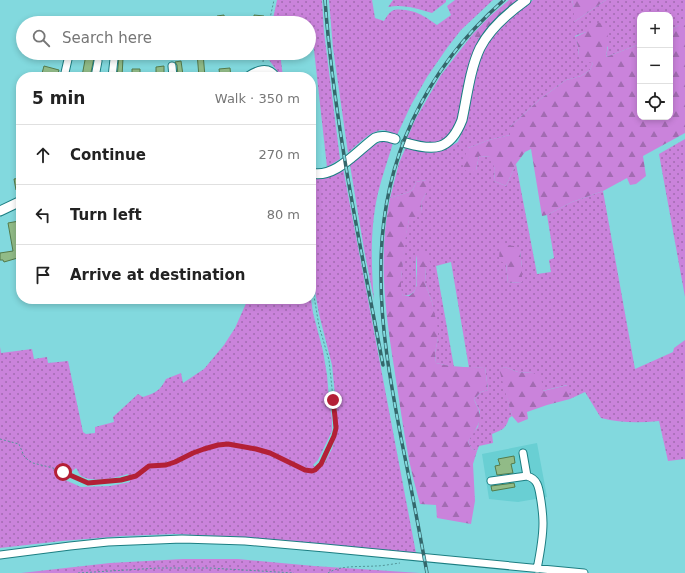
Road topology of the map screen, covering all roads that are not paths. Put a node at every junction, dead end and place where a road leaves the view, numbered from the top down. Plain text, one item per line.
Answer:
1 (526, 0) edge
2 (68, 60) edge
3 (114, 60) edge
4 (98, 61) dead end
5 (172, 66) dead end
6 (65, 72) edge
7 (96, 72) edge
8 (113, 72) edge
9 (173, 72) edge
10 (260, 72) edge
11 (270, 72) edge
12 (395, 139) dead end
13 (406, 142) dead end
14 (316, 173) edge
15 (16, 203) edge
16 (0, 211) edge
17 (523, 453) dead end
18 (527, 476) junction
19 (492, 481) dead end
20 (0, 555) edge
21 (537, 569) junction
22 (584, 573) edge

1 - 13 main road
2 - 6 street
3 - 8 street
4 - 7 street
5 - 9 street
10 - 11 main road
12 - 14 main road
15 - 16 main road
17 - 18 street
18 - 19 street
18 - 21 street
20 - 21 street
21 - 22 street

